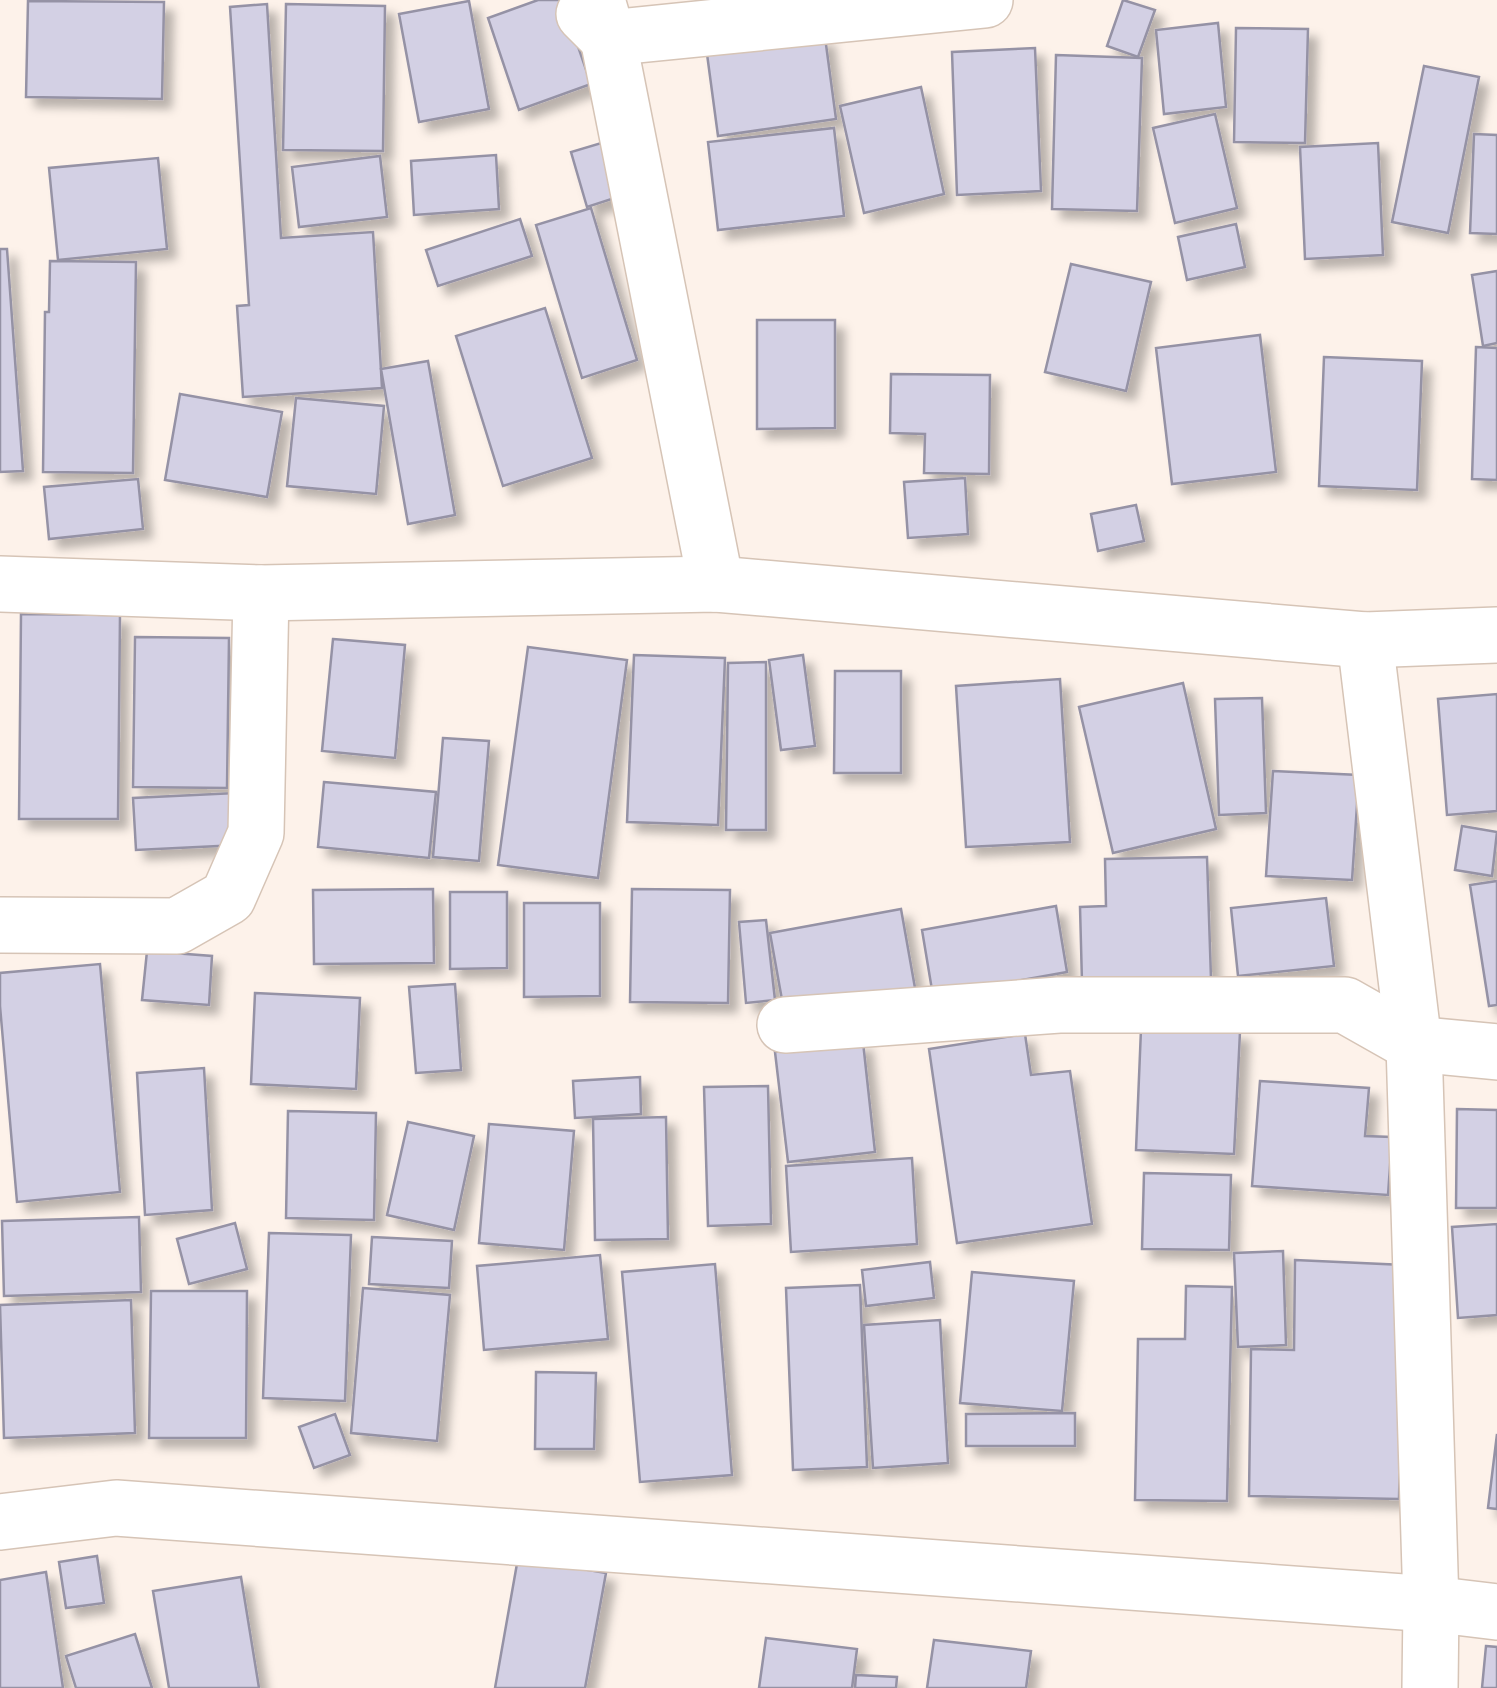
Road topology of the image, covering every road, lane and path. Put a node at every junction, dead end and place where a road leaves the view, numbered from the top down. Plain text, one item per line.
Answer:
1 (985, 0) edge
2 (592, 12) edge
3 (0, 584) edge
4 (716, 584) junction
5 (261, 593) junction
6 (1497, 634) edge
7 (1365, 640) junction
8 (0, 925) edge
9 (785, 1026) dead end
10 (1414, 1044) junction
11 (1497, 1052) edge
12 (0, 1522) edge
13 (1431, 1604) junction
14 (1497, 1612) edge
15 (1430, 1688) edge

1 - 2 street
2 - 4 street
3 - 5 street
4 - 5 street
4 - 7 street
5 - 8 street
6 - 7 street
7 - 10 street
9 - 10 street
10 - 11 street
10 - 13 street
12 - 13 street
13 - 14 street
13 - 15 street

